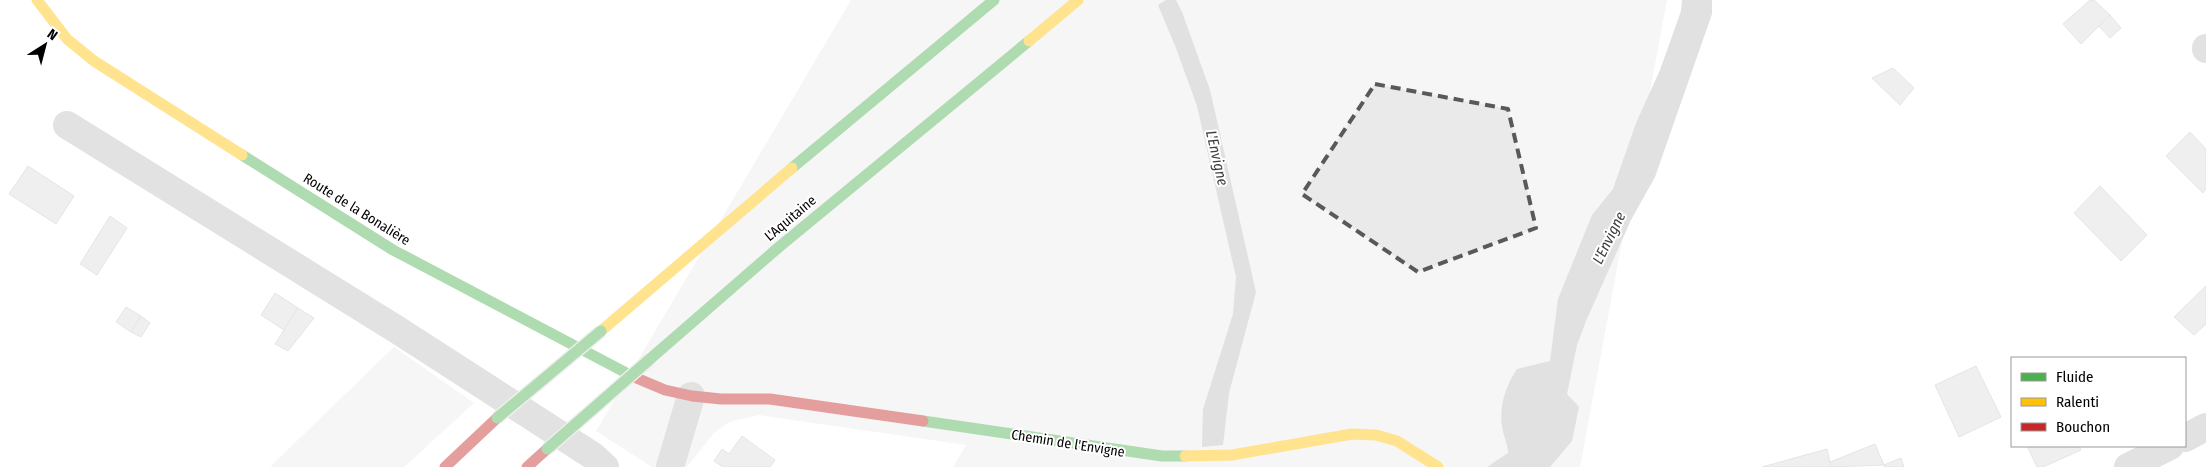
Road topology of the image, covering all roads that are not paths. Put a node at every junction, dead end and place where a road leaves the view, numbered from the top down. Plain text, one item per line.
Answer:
1 (37, 0) edge
2 (994, 0) edge
3 (1078, 0) edge
4 (67, 125) dead end
5 (691, 396) junction
6 (2206, 427) edge
7 (2186, 437) edge
8 (2168, 447) edge
9 (445, 467) edge
10 (527, 467) edge
11 (605, 467) edge
12 (670, 467) edge
13 (1438, 467) edge
14 (2128, 467) edge

1 - 5 main road, Route de la Bonalière
2 - 9 main road, bridge
3 - 10 main road, L'Aquitaine, bridge
4 - 11 street
5 - 12 street
5 - 13 main road, Chemin de l'Envigne
6 - 7 street
8 - 14 street

